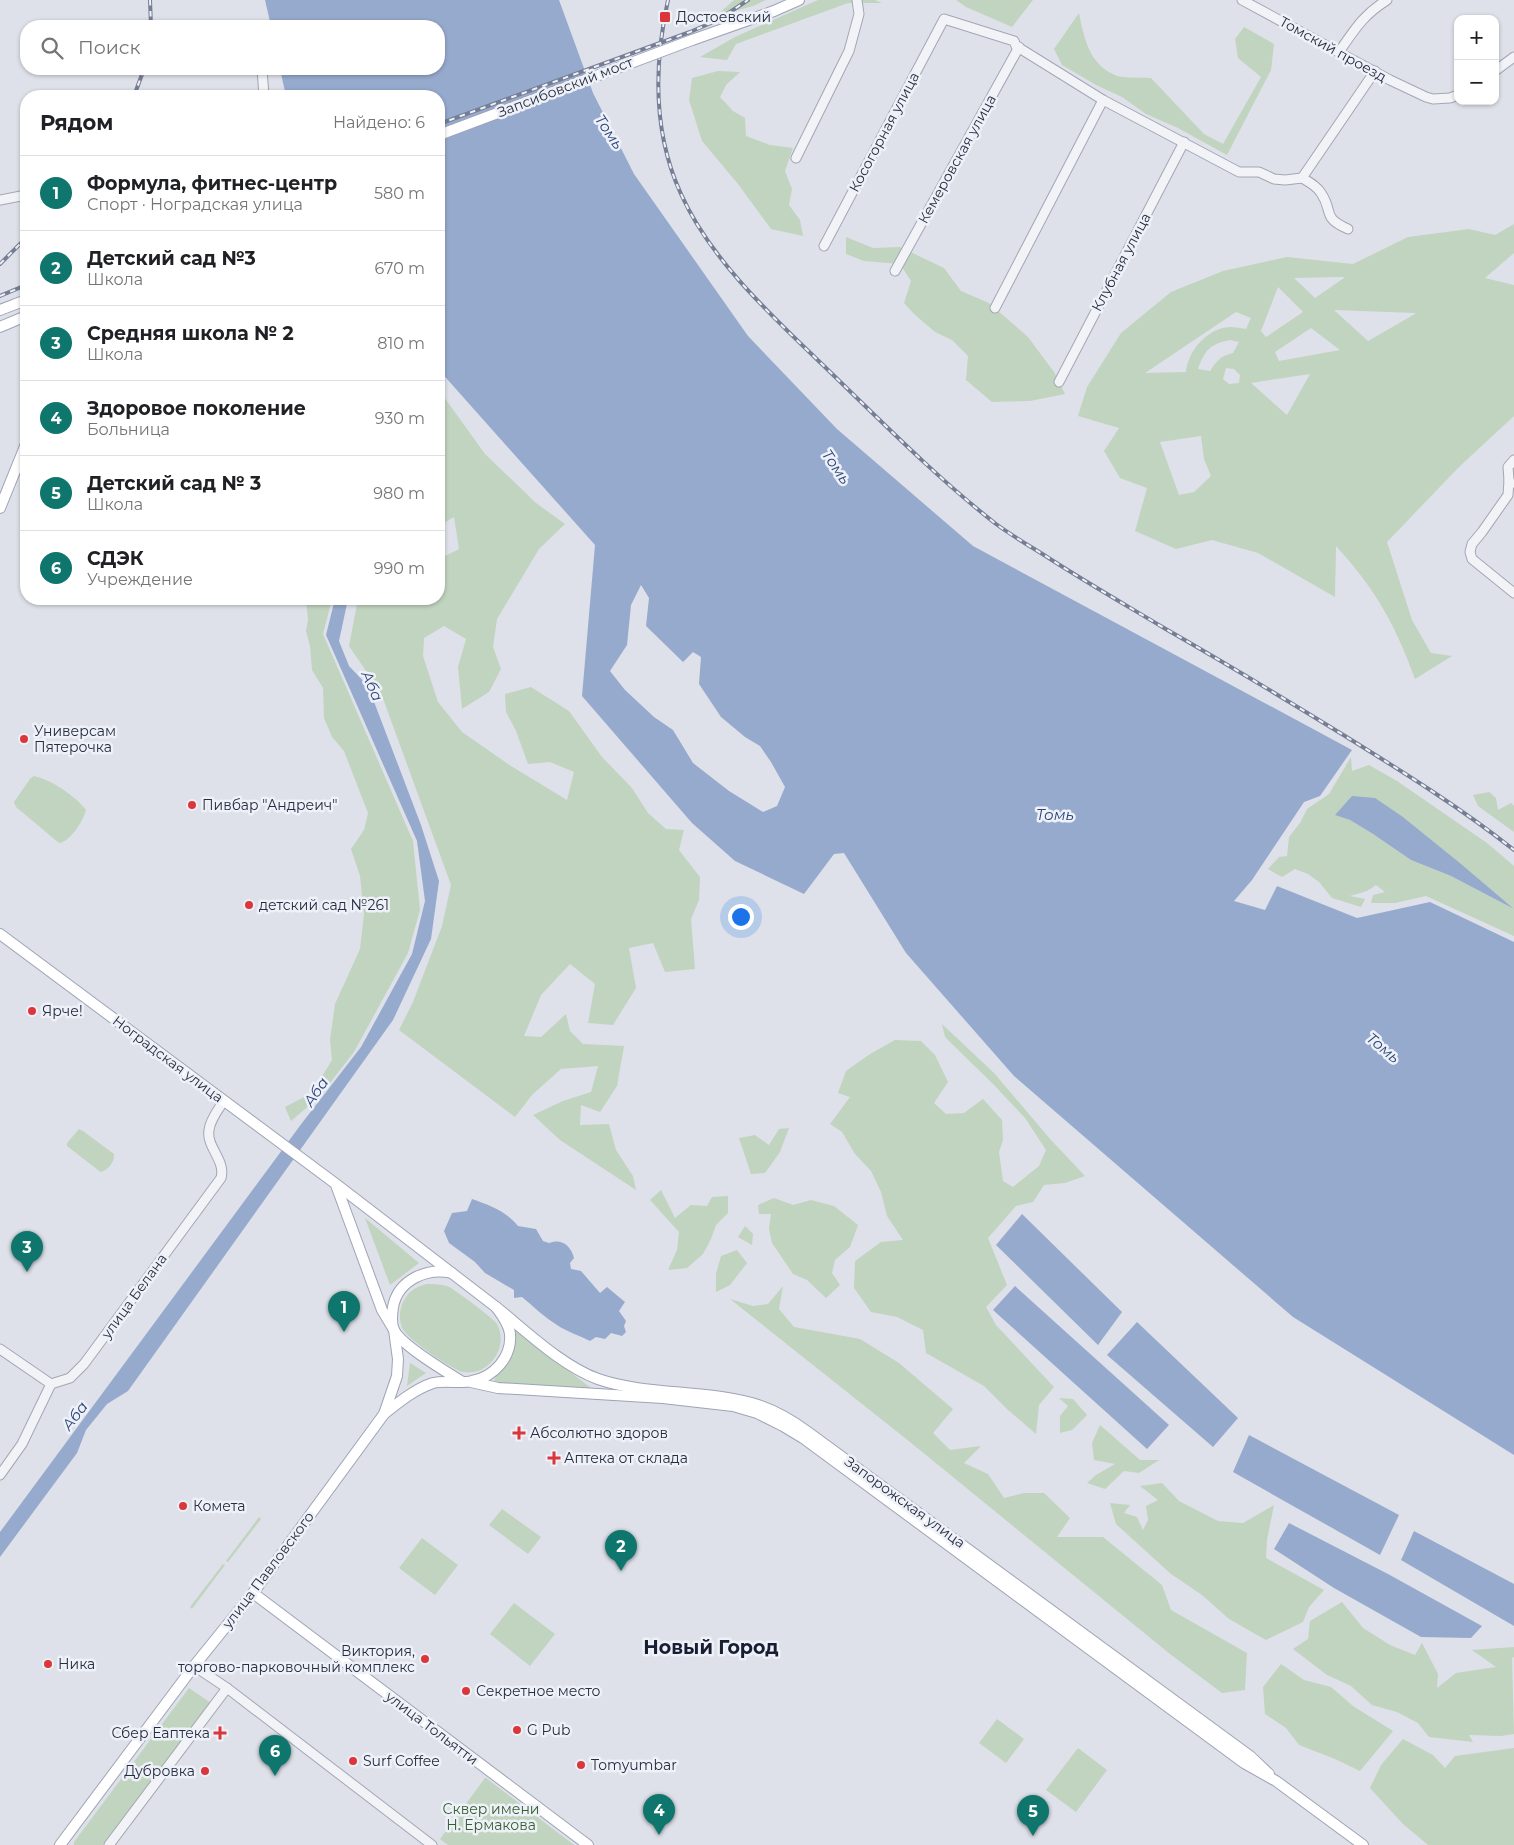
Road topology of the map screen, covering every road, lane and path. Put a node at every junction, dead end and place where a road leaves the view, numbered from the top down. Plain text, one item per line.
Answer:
1 (799, 0) edge
2 (857, 0) edge
3 (1242, 0) edge
4 (1387, 0) edge
5 (1018, 46) junction
6 (1340, 52) junction
7 (1514, 57) edge
8 (1499, 68) edge
9 (1375, 71) junction
10 (262, 75) edge
11 (264, 90) edge
12 (1454, 97) edge
13 (1103, 100) junction
14 (445, 133) edge
15 (1184, 142) junction
16 (796, 158) dead end
17 (1302, 178) junction
18 (20, 197) edge
19 (0, 200) edge
20 (1348, 229) dead end
21 (824, 246) dead end
22 (895, 271) dead end
23 (20, 302) edge
24 (995, 308) dead end
25 (0, 310) edge
26 (20, 319) edge
27 (0, 327) edge
28 (1059, 382) dead end
29 (20, 459) edge
30 (1514, 460) edge
31 (1511, 484) edge
32 (0, 508) edge
33 (1514, 592) edge
34 (0, 934) edge
35 (223, 1102) junction
36 (336, 1184) junction
37 (454, 1274) junction
38 (496, 1307) junction
39 (394, 1330) junction
40 (0, 1349) edge
41 (466, 1382) junction
42 (51, 1384) junction
43 (384, 1414) junction
44 (0, 1475) edge
45 (253, 1593) junction
46 (194, 1666) junction
47 (227, 1688) junction
48 (1276, 1781) junction
49 (60, 1845) edge
50 (109, 1845) edge
51 (432, 1845) edge
52 (588, 1845) edge
53 (1363, 1845) edge

1 - 14 main road, Запсибовский мост, bridge
2 - 16 street
3 - 6 street, Томский проезд
4 - 6 street
5 - 13 street
5 - 21 street, Косогорная улица
5 - 22 street, Кемеровская улица
6 - 9 street, Томский проезд
7 - 8 street
9 - 12 street, Томский проезд
9 - 17 street
10 - 11 street
13 - 15 street
13 - 24 street
15 - 17 street
15 - 28 street, Клубная улица
17 - 20 street
18 - 19 street
23 - 25 main road
26 - 27 main road
29 - 32 main road
30 - 31 street
31 - 33 street
34 - 35 main road, Ноградская улица
35 - 36 main road, Ноградская улица
35 - 42 street, улица Белана
36 - 37 main road, Ноградская улица
36 - 39 main road
37 - 38 main road
37 - 39 main road
38 - 41 main road
38 - 48 main road, Запорожская улица
39 - 41 main road
39 - 43 main road, улица Павловского
40 - 42 street
41 - 43 main road, улица Павловского
41 - 48 main road, Запорожская улица
42 - 44 street
43 - 45 main road, улица Павловского
45 - 46 main road, улица Павловского
45 - 52 main road, улица Тольятти
46 - 47 street
46 - 49 main road, улица Павловского
47 - 50 street
47 - 51 street
48 - 53 main road, Запорожская улица

